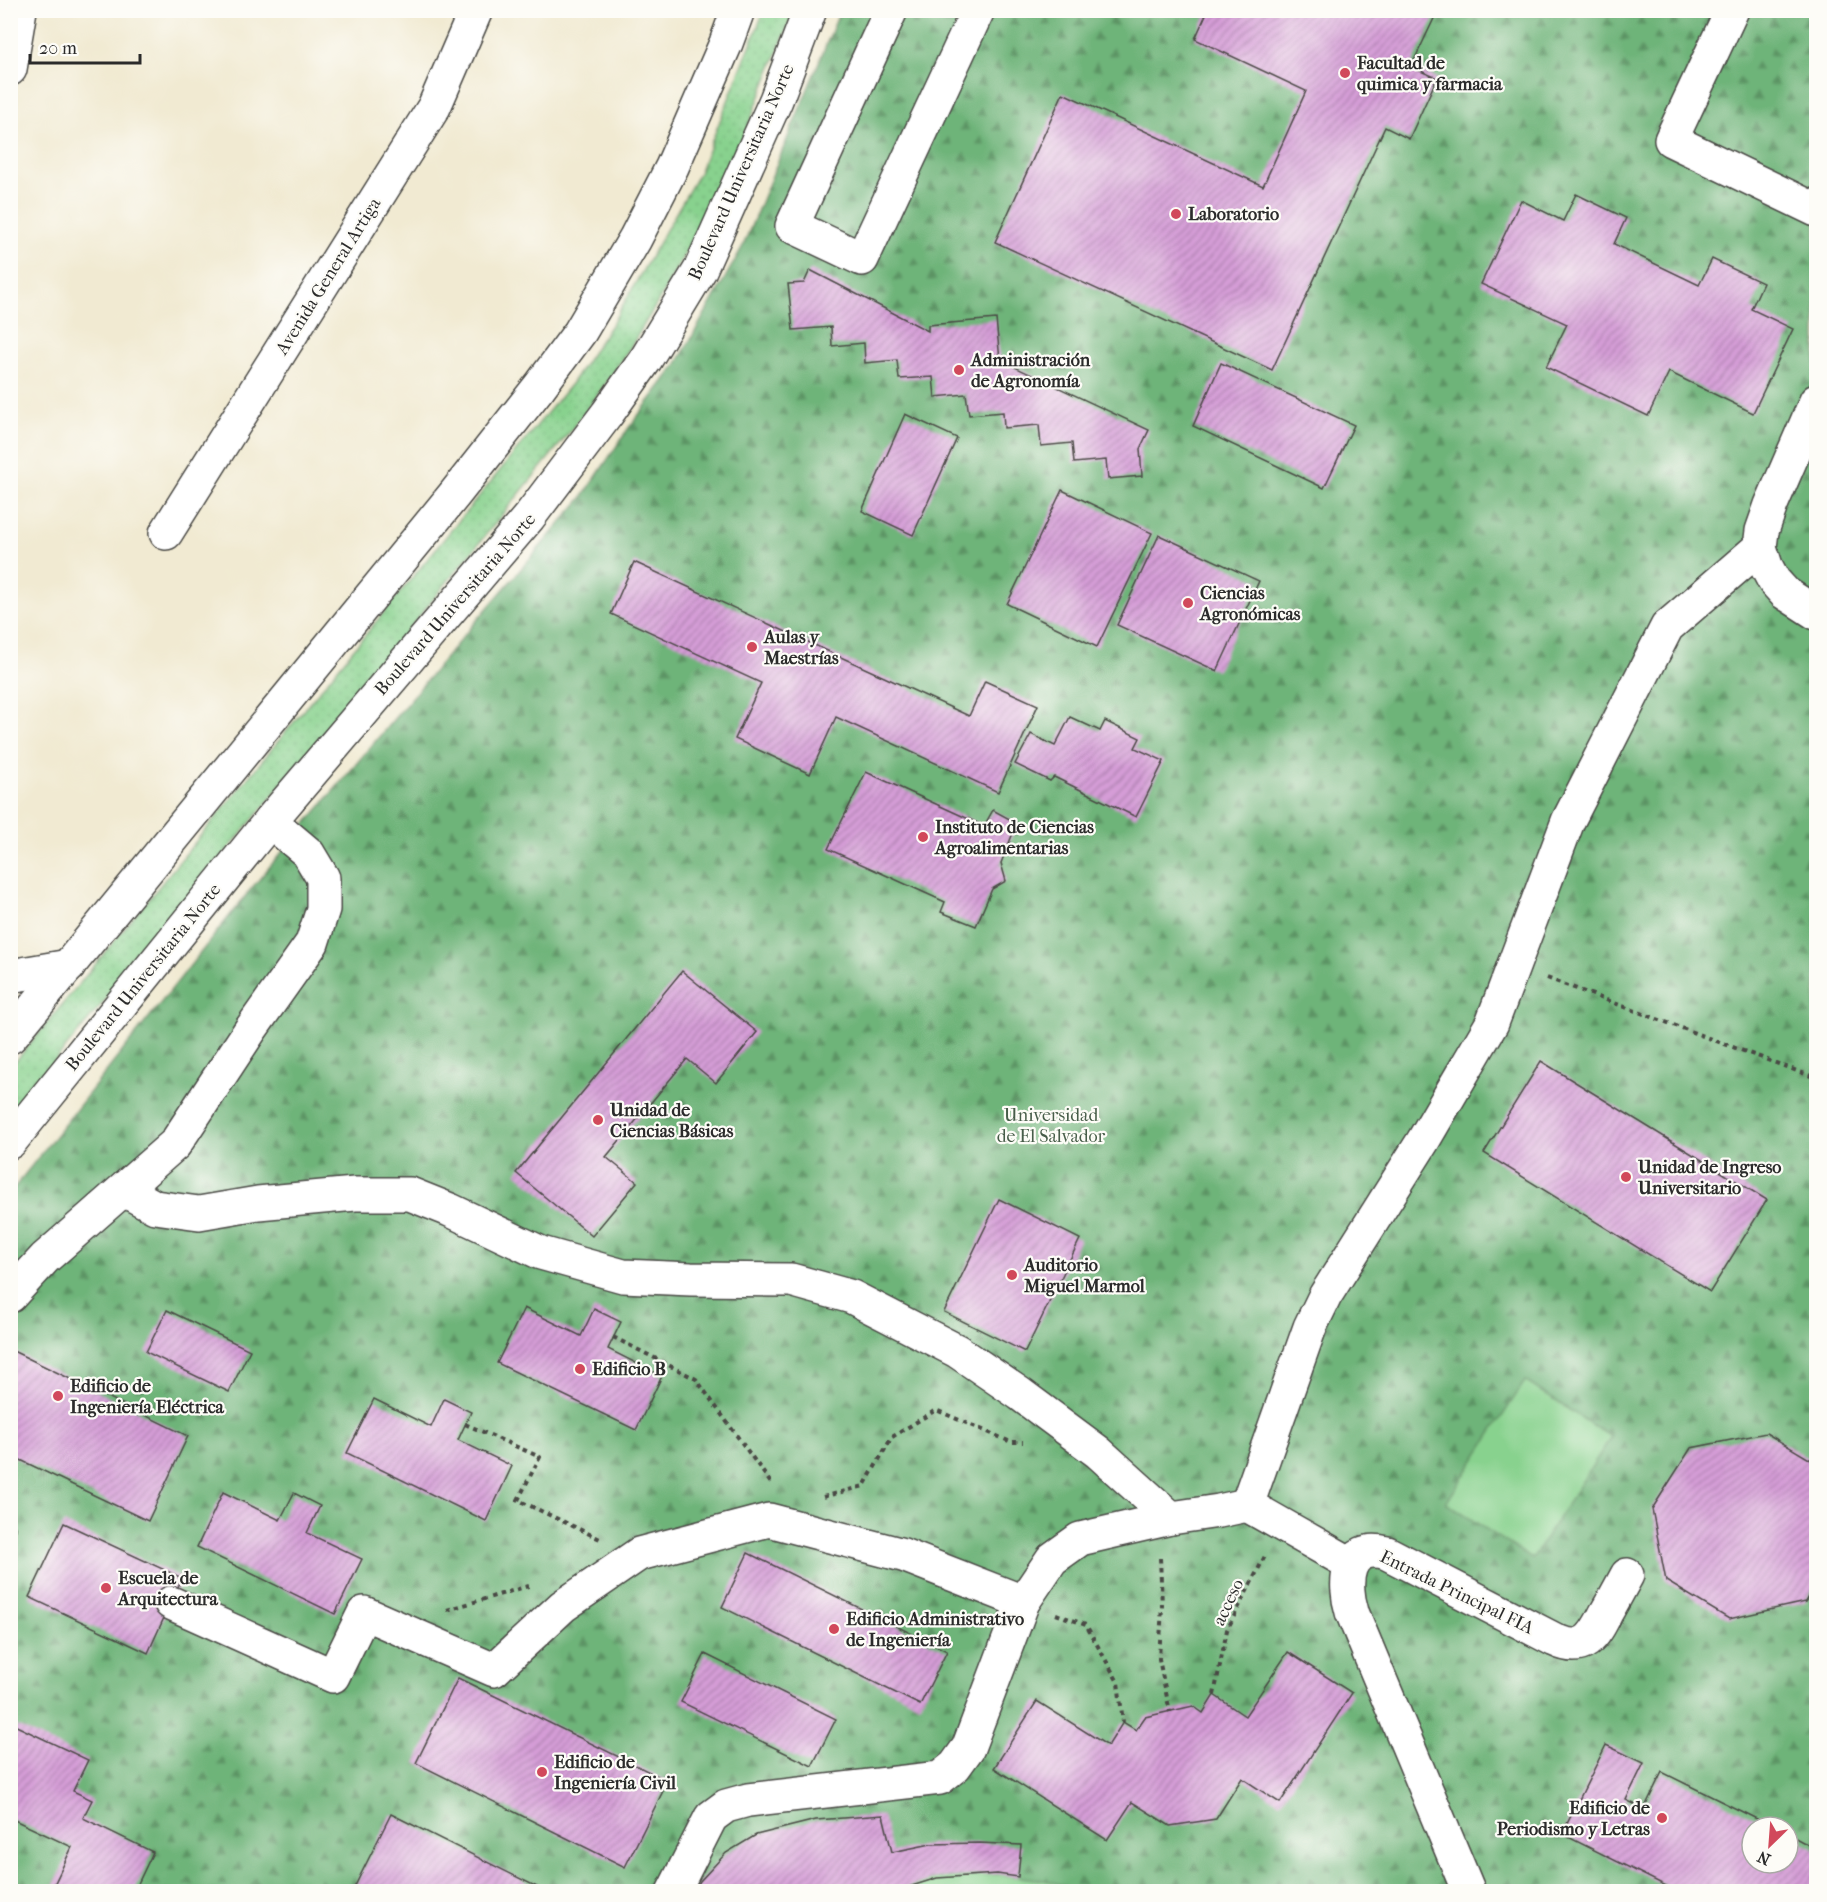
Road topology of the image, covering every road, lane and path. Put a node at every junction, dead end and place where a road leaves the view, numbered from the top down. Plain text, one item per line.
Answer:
1 (20, 10) edge
2 (476, 10) edge
3 (738, 10) edge
4 (810, 10) edge
5 (891, 10) edge
6 (978, 10) edge
7 (1732, 10) edge
8 (10, 69) edge
9 (1816, 210) edge
10 (1816, 401) edge
11 (166, 533) dead end
12 (1760, 547) junction
13 (1816, 613) edge
14 (270, 820) junction
15 (69, 966) junction
16 (1513, 967) junction
17 (10, 976) edge
18 (10, 1037) edge
19 (1816, 1078) edge
20 (10, 1142) edge
21 (124, 1190) junction
22 (10, 1296) edge
23 (613, 1337) dead end
24 (465, 1424) dead end
25 (775, 1488) dead end
26 (1247, 1505) junction
27 (1171, 1518) junction
28 (1134, 1527) junction
29 (1286, 1527) junction
30 (602, 1540) dead end
31 (1351, 1564) junction
32 (1627, 1575) dead end
33 (171, 1602) dead end
34 (1023, 1602) junction
35 (1214, 1695) dead end
36 (1170, 1712) dead end
37 (1124, 1722) dead end
38 (673, 1892) edge
39 (1469, 1892) edge

1 - 8 main road
2 - 11 main road, Avenida General Artiga
3 - 15 main road
4 - 14 main road, Boulevard Universitaria Norte
5 - 6 main road
7 - 9 main road
10 - 12 main road
12 - 13 main road
12 - 16 main road
14 - 20 main road, Boulevard Universitaria Norte
14 - 21 main road
15 - 17 main road
15 - 18 main road
16 - 19 path
16 - 26 main road
21 - 22 main road
21 - 27 main road
23 - 25 path
24 - 30 path
26 - 27 main road
26 - 29 main road
27 - 28 main road
28 - 34 main road
28 - 36 path
29 - 31 main road
29 - 35 path, acceso
31 - 32 main road, Entrada Principal FIA
31 - 39 main road, Entrada Principal FIA
33 - 34 main road
34 - 37 path
34 - 38 main road

